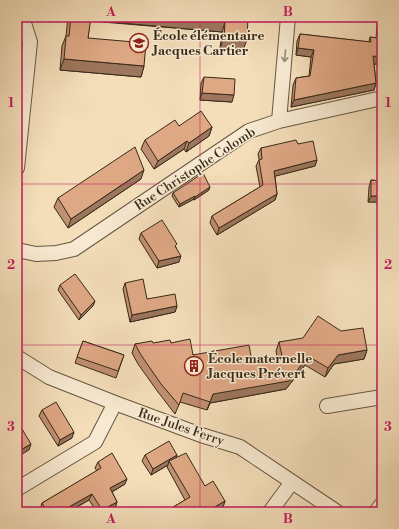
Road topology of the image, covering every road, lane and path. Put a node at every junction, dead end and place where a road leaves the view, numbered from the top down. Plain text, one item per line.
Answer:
1 (22, 17) edge
2 (288, 17) edge
3 (382, 98) edge
4 (279, 121) junction
5 (17, 168) edge
6 (17, 250) edge
7 (17, 357) edge
8 (382, 397) edge
9 (116, 404) junction
10 (327, 406) dead end
11 (292, 482) junction
12 (17, 489) edge
13 (382, 504) edge
14 (270, 512) edge
15 (337, 512) edge
16 (376, 512) edge

1 - 5 street
2 -> 4 street
3 - 4 street, Rue Christophe Colomb
4 - 6 street, Rue Christophe Colomb
7 - 9 street, Rue Jules Ferry
8 - 10 street
9 - 11 street, Rue Jules Ferry
9 - 12 street
11 - 14 street
11 - 15 street, Rue Jules Ferry
13 - 16 street

